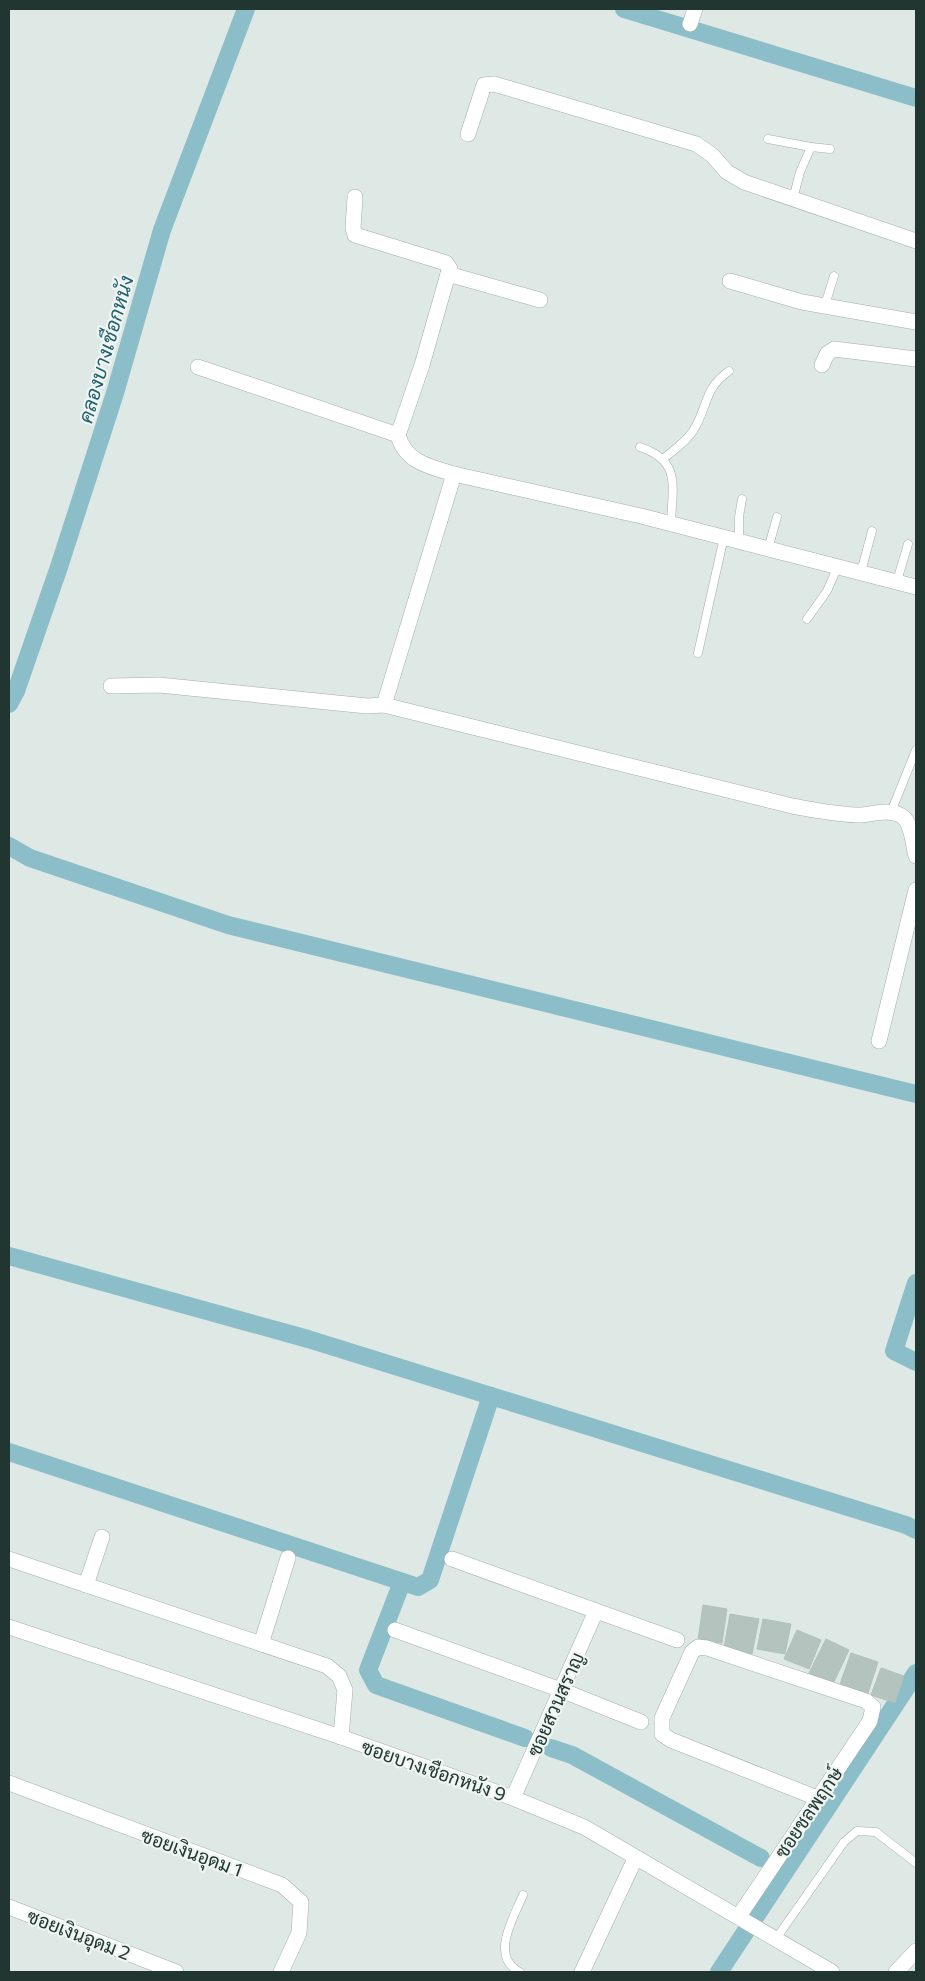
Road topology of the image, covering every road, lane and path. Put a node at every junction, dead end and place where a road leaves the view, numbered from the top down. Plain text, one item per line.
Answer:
1 (695, 9) edge
2 (690, 24) dead end
3 (468, 134) dead end
4 (768, 138) dead end
5 (811, 147) junction
6 (830, 149) dead end
7 (355, 197) dead end
8 (793, 199) junction
9 (916, 241) edge
10 (448, 274) junction
11 (834, 276) dead end
12 (730, 281) dead end
13 (540, 300) dead end
14 (825, 305) junction
15 (916, 322) edge
16 (916, 359) edge
17 (822, 365) dead end
18 (198, 367) dead end
19 (729, 371) dead end
20 (398, 434) junction
21 (640, 447) dead end
22 (664, 458) junction
23 (454, 474) junction
24 (742, 499) dead end
25 (776, 517) dead end
26 (671, 524) junction
27 (872, 532) dead end
28 (724, 537) junction
29 (739, 541) junction
30 (908, 544) dead end
31 (768, 549) junction
32 (838, 566) junction
33 (861, 572) junction
34 (897, 582) junction
35 (916, 587) edge
36 (806, 619) dead end
37 (698, 652) dead end
38 (111, 686) dead end
39 (384, 705) junction
40 (916, 750) edge
41 (891, 812) junction
42 (916, 856) edge
43 (916, 890) edge
44 (879, 1041) dead end
45 (102, 1537) dead end
46 (288, 1558) dead end
47 (9, 1559) edge
48 (452, 1559) dead end
49 (86, 1585) junction
50 (596, 1611) junction
51 (9, 1626) edge
52 (395, 1630) dead end
53 (677, 1640) dead end
54 (261, 1644) junction
55 (561, 1690) junction
56 (641, 1722) dead end
57 (341, 1737) junction
58 (9, 1783) edge
59 (513, 1798) junction
60 (817, 1798) junction
61 (635, 1859) junction
62 (916, 1863) edge
63 (523, 1895) dead end
64 (9, 1907) edge
65 (743, 1919) junction
66 (769, 1935) junction
67 (916, 1951) edge
68 (176, 1972) edge
69 (281, 1972) edge
70 (520, 1972) edge
71 (582, 1972) edge
72 (832, 1972) edge
73 (896, 1972) edge

1 - 2 street
3 - 8 street
4 - 5 lane
5 - 6 lane
5 - 8 lane
7 - 10 street
8 - 9 street
10 - 13 street
10 - 20 street
11 - 14 lane
12 - 14 street
14 - 15 street
16 - 17 street
18 - 20 street
19 - 22 lane
20 - 23 street
21 - 22 lane
22 - 26 lane
23 - 26 street
23 - 39 street
24 - 29 lane
25 - 31 lane
26 - 28 street
27 - 33 lane
28 - 29 street
28 - 37 lane
29 - 31 street
30 - 34 lane
31 - 32 street
32 - 33 street
32 - 36 lane
33 - 34 street
34 - 35 street
38 - 39 street
39 - 41 street
40 - 41 lane
41 - 42 street
43 - 44 street
45 - 49 street
46 - 54 street
47 - 49 street
48 - 50 street
49 - 54 street
50 - 53 street
50 - 55 street, ซอยสวนสราญ
51 - 57 street, ซอยบางเชือกหนัง 9
52 - 55 street
54 - 57 street
55 - 56 street
55 - 59 street, ซอยสวนสราญ
57 - 59 street, ซอยบางเชือกหนัง 9
58 - 69 street, ซอยเงินอุดม 1
59 - 61 street, ซอยบางเชือกหนัง 9
60 - 60 street, ซอยชลพฤกษ์
60 - 65 street, ซอยชลพฤกษ์
61 - 65 street, ซอยบางเชือกหนัง 9
61 - 71 street
62 - 66 lane
63 - 70 lane
64 - 68 street, ซอยเงินอุดม 2
65 - 66 street, ซอยบางเชือกหนัง 9
66 - 72 street, ซอยบางเชือกหนัง 9
67 - 73 street

